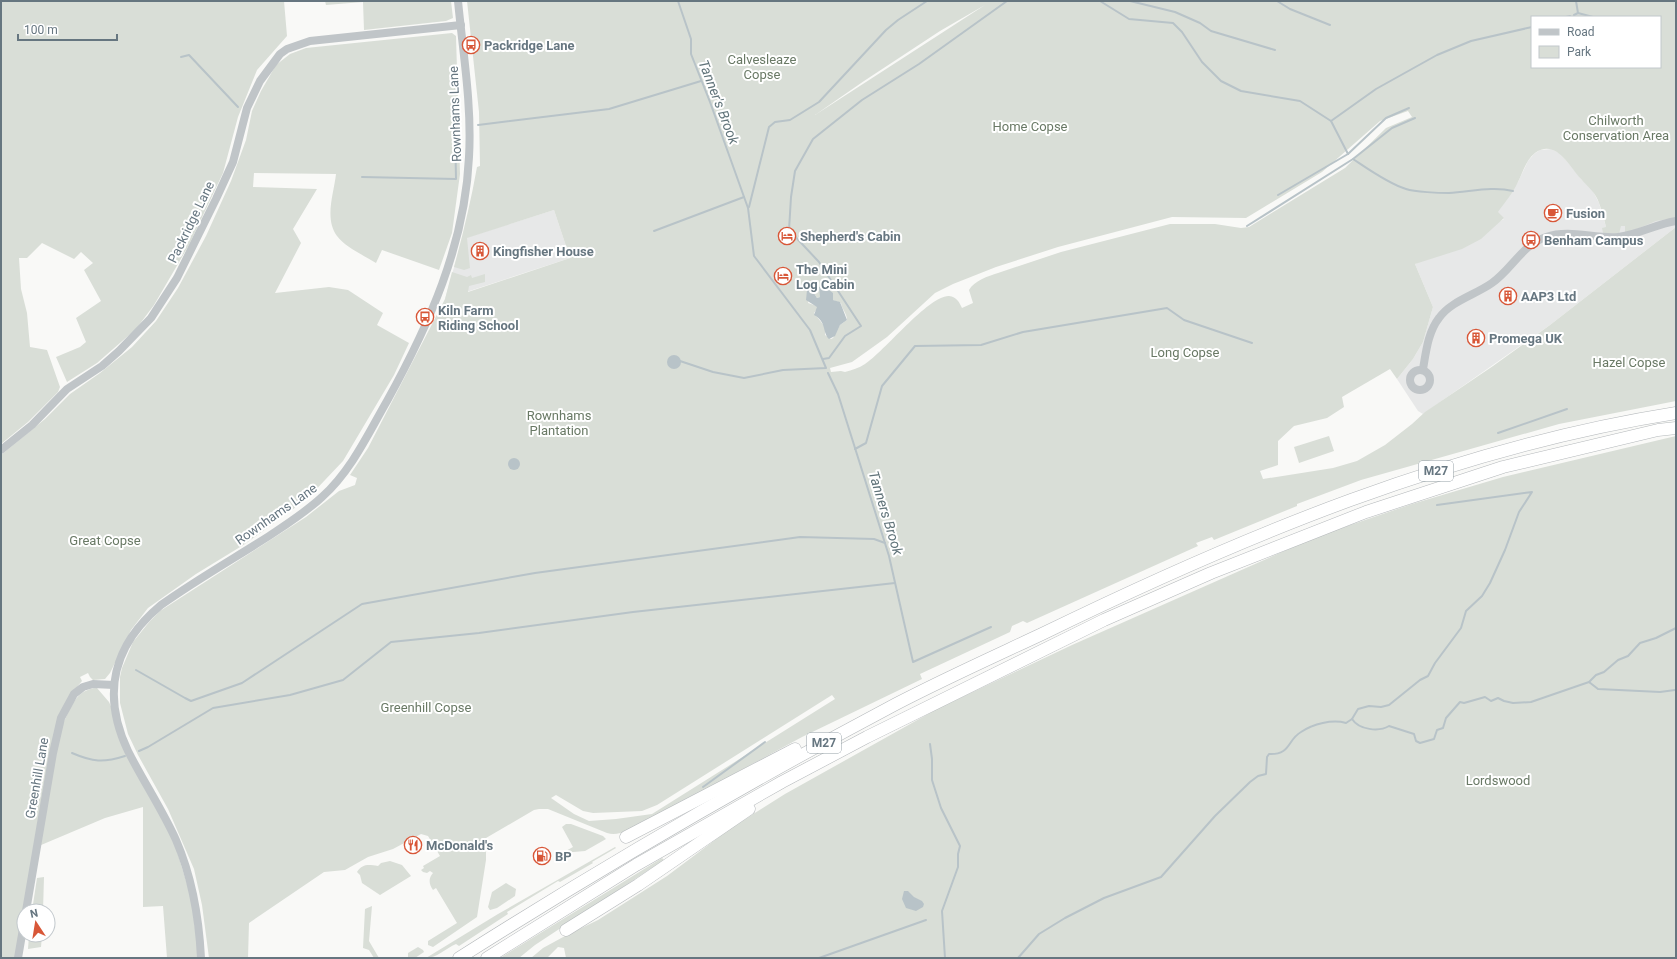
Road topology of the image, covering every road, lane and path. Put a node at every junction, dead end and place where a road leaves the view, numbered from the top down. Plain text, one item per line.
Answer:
1 (458, 1) edge
2 (460, 24) junction
3 (1676, 221) edge
4 (1423, 369) dead end
5 (1676, 413) edge
6 (1676, 428) edge
7 (1, 450) edge
8 (114, 685) junction
9 (899, 702) junction
10 (782, 782) junction
11 (626, 837) dead end
12 (27, 903) edge
13 (566, 930) dead end
14 (20, 943) edge
15 (18, 958) edge
16 (201, 958) edge
17 (459, 958) edge
18 (487, 958) edge

1 - 2 street, Rownhams Lane
2 - 7 street, Packridge Lane
2 - 8 street, Rownhams Lane
3 - 4 street
5 - 9 highway, M27
6 - 10 highway, M27
8 - 12 street, Greenhill Lane
8 - 16 street, Rownhams Lane
9 - 11 highway, M27
9 - 17 highway, M27
10 - 13 highway, M27
10 - 18 highway, M27
14 - 15 street

